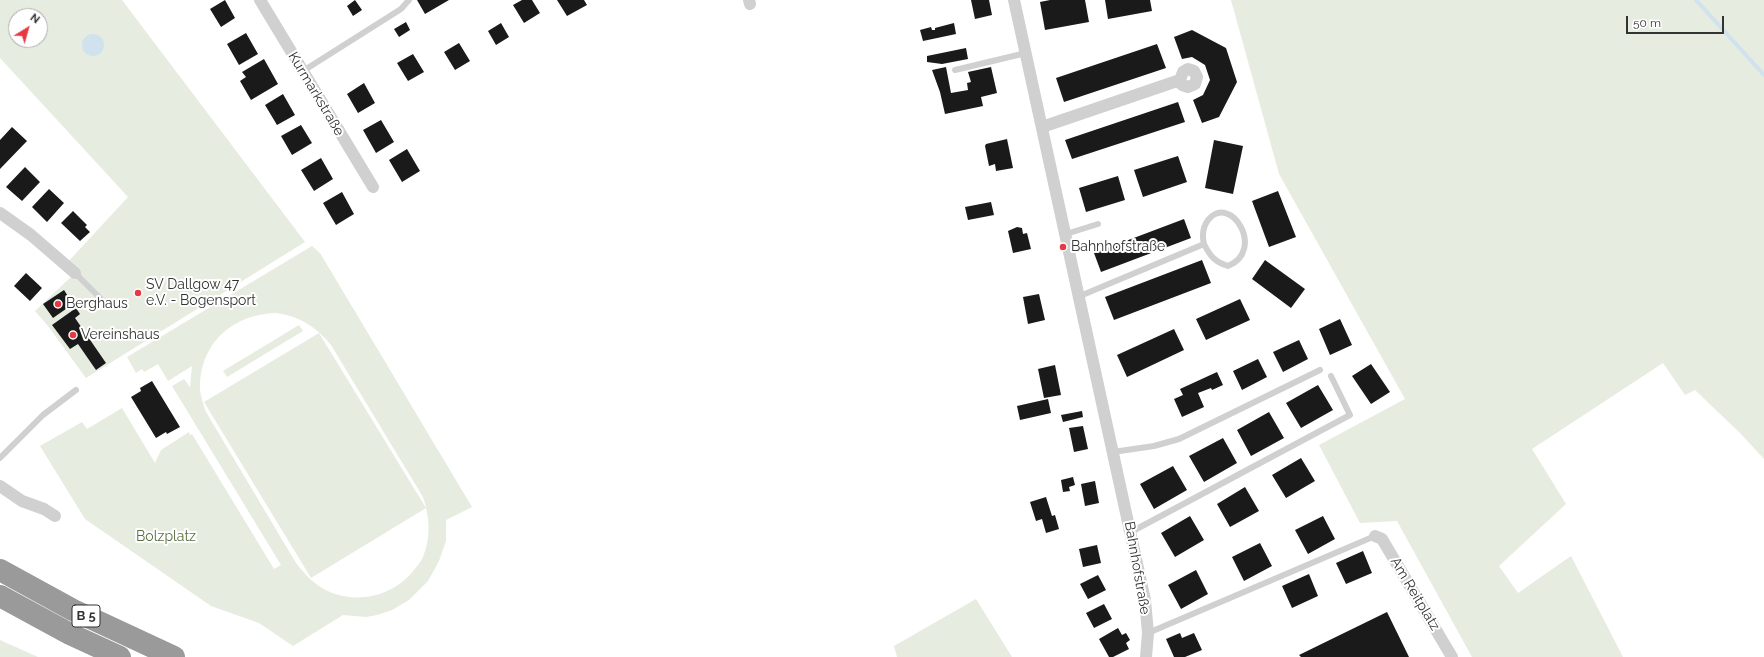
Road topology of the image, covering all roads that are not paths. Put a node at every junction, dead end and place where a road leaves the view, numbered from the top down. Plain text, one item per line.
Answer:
1 (260, 0) edge
2 (409, 0) edge
3 (1014, 0) edge
4 (1026, 53) junction
5 (955, 70) dead end
6 (303, 71) junction
7 (1180, 80) dead end
8 (1042, 127) junction
9 (373, 187) dead end
10 (0, 213) edge
11 (1098, 224) dead end
12 (1066, 234) junction
13 (1204, 244) junction
14 (75, 273) joint
15 (1080, 296) junction
16 (100, 298) dead end
17 (1320, 370) dead end
18 (1331, 376) dead end
19 (76, 390) dead end
20 (1113, 452) junction
21 (0, 458) edge
22 (0, 486) edge
23 (54, 516) dead end
24 (1131, 532) junction
25 (1375, 536) joint
26 (0, 570) edge
27 (0, 596) edge
28 (1148, 633) junction
29 (120, 657) edge
30 (174, 657) edge
31 (1146, 657) edge
32 (1452, 657) edge

1 - 6 street, Kurmarkstraße
2 - 6 lane
3 - 4 street, Bahnhofstraße
4 - 5 lane
4 - 8 street, Bahnhofstraße
6 - 9 street, Kurmarkstraße
7 - 8 street
8 - 12 street, Bahnhofstraße
10 - 14 street
11 - 12 lane
12 - 15 street, Bahnhofstraße
13 - 13 lane
13 - 15 lane
14 - 16 lane
15 - 20 street, Bahnhofstraße
17 - 20 lane
18 - 24 lane
19 - 21 lane
20 - 24 street, Bahnhofstraße
22 - 23 street
24 - 28 street, Bahnhofstraße
25 - 28 lane
25 - 32 street, Am Reitplatz
26 - 30 highway, B 5
27 - 29 highway, B 5
28 - 31 street, Bahnhofstraße

